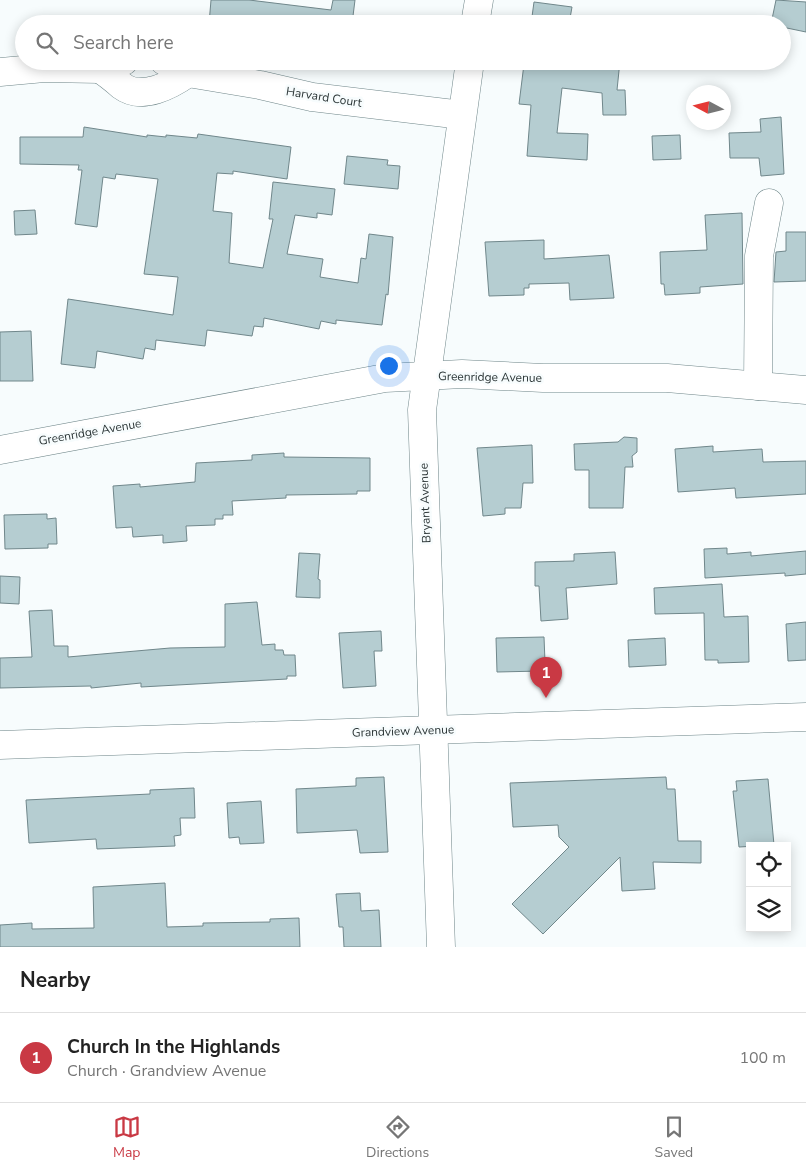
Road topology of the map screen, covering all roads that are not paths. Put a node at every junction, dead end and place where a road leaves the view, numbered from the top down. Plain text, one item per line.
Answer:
1 (478, 0) edge
2 (476, 15) edge
3 (22, 70) edge
4 (114, 70) edge
5 (174, 70) edge
6 (190, 70) edge
7 (469, 70) edge
8 (0, 72) edge
9 (462, 115) junction
10 (769, 203) dead end
11 (427, 376) junction
12 (758, 386) junction
13 (806, 390) edge
14 (0, 450) edge
15 (806, 717) edge
16 (433, 730) junction
17 (0, 745) edge
18 (441, 947) edge

1 - 2 street
3 - 8 street, Harvard Court
4 - 5 street, Harvard Court
6 - 9 street, Harvard Court
7 - 9 street, Bryant Avenue
9 - 11 street, Bryant Avenue
10 - 12 street
11 - 12 street, Greenridge Avenue
11 - 14 street, Greenridge Avenue
11 - 16 street, Bryant Avenue
12 - 13 street, Greenridge Avenue
15 - 16 street, Grandview Avenue
16 - 17 street, Grandview Avenue
16 - 18 street, Bryant Avenue

